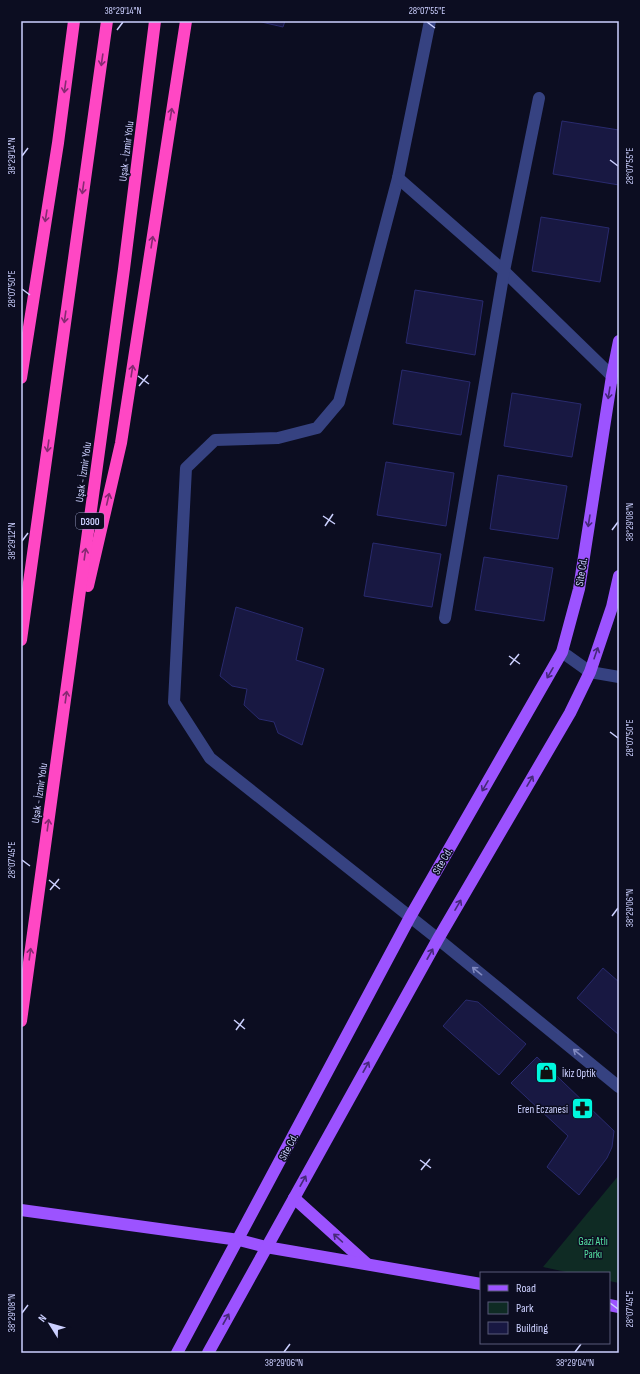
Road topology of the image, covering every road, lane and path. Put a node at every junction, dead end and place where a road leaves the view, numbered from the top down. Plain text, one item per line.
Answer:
1 (74, 21) edge
2 (107, 21) edge
3 (155, 21) edge
4 (186, 21) edge
5 (430, 21) edge
6 (539, 98) dead end
7 (398, 178) junction
8 (504, 271) junction
9 (619, 341) edge
10 (615, 377) edge
11 (21, 378) edge
12 (619, 576) edge
13 (445, 618) dead end
14 (21, 640) edge
15 (562, 652) junction
16 (71, 659) junction
17 (590, 672) junction
18 (619, 677) edge
19 (410, 917) junction
20 (438, 939) junction
21 (21, 1021) edge
22 (619, 1087) edge
23 (294, 1198) junction
24 (21, 1210) edge
25 (239, 1240) junction
26 (266, 1247) junction
27 (366, 1264) junction
28 (480, 1284) edge
29 (177, 1353) edge
30 (208, 1353) edge

1 -> 11 highway
2 -> 14 highway
16 -> 3 highway, Uşak - İzmir Yolu / D300
16 -> 4 highway
5 - 7 street
6 - 8 street
7 - 8 street
7 - 19 street
8 - 10 street
8 - 13 street
9 - 10 main road, Site Cd.
10 -> 15 main road, Site Cd.
17 -> 12 main road
15 - 17 street
15 -> 19 main road, Site Cd.
21 -> 16 highway, Uşak - İzmir Yolu / D300
17 - 18 street
20 -> 17 main road
19 - 20 street
19 - 25 main road, Site Cd.
22 -> 20 street
23 -> 20 main road
23 - 26 main road
27 -> 23 main road
24 - 25 main road
25 - 26 main road
25 - 29 main road, Site Cd.
26 - 27 main road
30 -> 26 main road
27 - 28 main road

